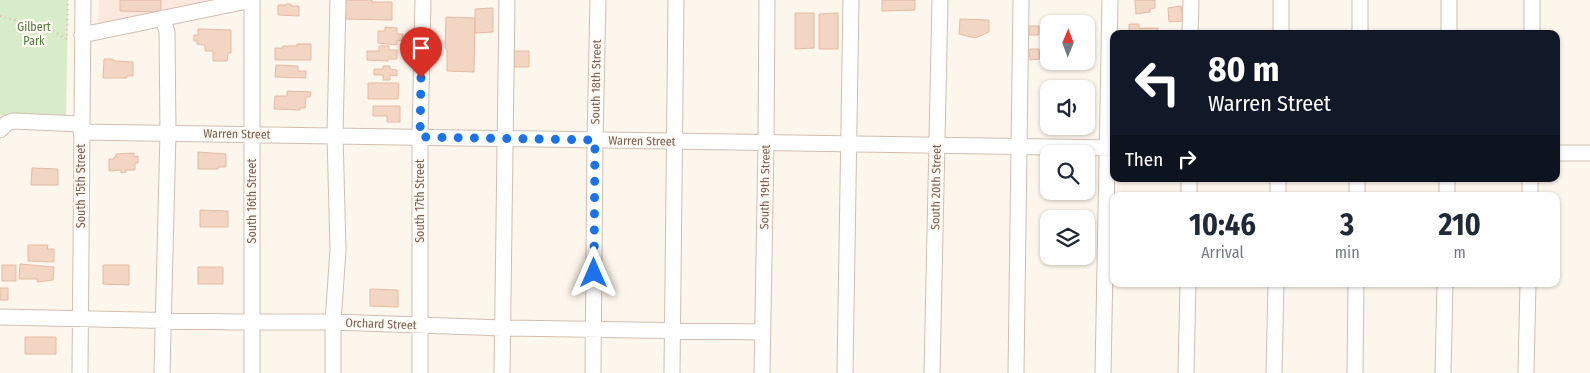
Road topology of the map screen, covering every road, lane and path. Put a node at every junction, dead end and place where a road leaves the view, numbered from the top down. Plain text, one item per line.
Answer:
1 (68, 0) edge
2 (83, 0) edge
3 (252, 0) edge
4 (338, 0) edge
5 (423, 0) edge
6 (507, 0) edge
7 (598, 0) edge
8 (676, 0) edge
9 (767, 0) edge
10 (851, 0) edge
11 (940, 0) edge
12 (1020, 0) edge
13 (1110, 0) edge
14 (1190, 0) edge
15 (1281, 0) edge
16 (1360, 0) edge
17 (1449, 0) edge
18 (1532, 0) edge
19 (0, 16) edge
20 (163, 18) junction
21 (1190, 30) edge
22 (1280, 30) edge
23 (1360, 30) edge
24 (1449, 30) edge
25 (1532, 30) edge
26 (82, 35) junction
27 (81, 128) junction
28 (0, 130) edge
29 (168, 133) junction
30 (252, 135) junction
31 (335, 135) junction
32 (420, 137) junction
33 (505, 139) junction
34 (595, 140) junction
35 (674, 142) junction
36 (766, 143) junction
37 (848, 144) junction
38 (937, 145) junction
39 (1020, 146) junction
40 (1110, 148) edge
41 (1560, 153) edge
42 (1590, 153) edge
43 (1188, 287) edge
44 (1276, 287) edge
45 (1356, 287) edge
46 (1445, 287) edge
47 (1528, 287) edge
48 (0, 317) edge
49 (80, 319) junction
50 (162, 320) junction
51 (252, 322) junction
52 (334, 322) junction
53 (420, 325) junction
54 (503, 328) junction
55 (593, 329) junction
56 (672, 331) junction
57 (762, 332) junction
58 (80, 373) edge
59 (162, 373) edge
60 (252, 373) edge
61 (334, 373) edge
62 (420, 373) edge
63 (502, 373) edge
64 (593, 373) edge
65 (672, 373) edge
66 (762, 373) edge
67 (845, 373) edge
68 (932, 373) edge
69 (1016, 373) edge
70 (1103, 373) edge
71 (1186, 373) edge
72 (1274, 373) edge
73 (1355, 373) edge
74 (1444, 373) edge
75 (1526, 373) edge

1 - 19 path
2 - 26 street, South 15th Street
3 - 20 street
3 - 30 street, South 16th Street
4 - 31 street
5 - 32 street, South 17th Street
6 - 33 street
7 - 34 street, South 18th Street
8 - 35 street
9 - 36 street, South 19th Street
10 - 37 street
11 - 38 street, South 20th Street
12 - 39 street
13 - 40 street
14 - 21 street
15 - 22 street
16 - 23 street
17 - 24 street
18 - 25 street
20 - 26 street
20 - 29 street
26 - 27 street, South 15th Street
27 - 28 street, Warren Street
27 - 29 street, Warren Street
27 - 49 street, South 15th Street
29 - 30 street, Warren Street
29 - 50 street
30 - 31 street, Warren Street
30 - 51 street, South 16th Street
31 - 32 street, Warren Street
31 - 52 street
32 - 33 street, Warren Street
32 - 53 street, South 17th Street
33 - 34 street, Warren Street
33 - 54 street
34 - 35 street, Warren Street
34 - 55 street, South 18th Street
35 - 36 street, Warren Street
35 - 56 street
36 - 37 street, Warren Street
36 - 57 street, South 19th Street
37 - 38 street, Warren Street
37 - 67 street
38 - 39 street, Warren Street
38 - 68 street, South 20th Street
39 - 40 street, Warren Street
39 - 69 street
40 - 70 street
41 - 42 street
43 - 71 street
44 - 72 street
45 - 73 street
46 - 74 street
47 - 75 street
48 - 49 street, Orchard Street
49 - 50 street, Orchard Street
49 - 58 street, South 15th Street
50 - 51 street, Orchard Street
50 - 59 street
51 - 52 street, Orchard Street
51 - 60 street, South 16th Street
52 - 53 street, Orchard Street
52 - 61 street
53 - 54 street, Orchard Street
53 - 62 street, South 17th Street
54 - 55 street, Orchard Street
54 - 63 street
55 - 56 street, Orchard Street
55 - 64 street, South 18th Street
56 - 57 street, Orchard Street
56 - 65 street
57 - 66 street, South 19th Street

